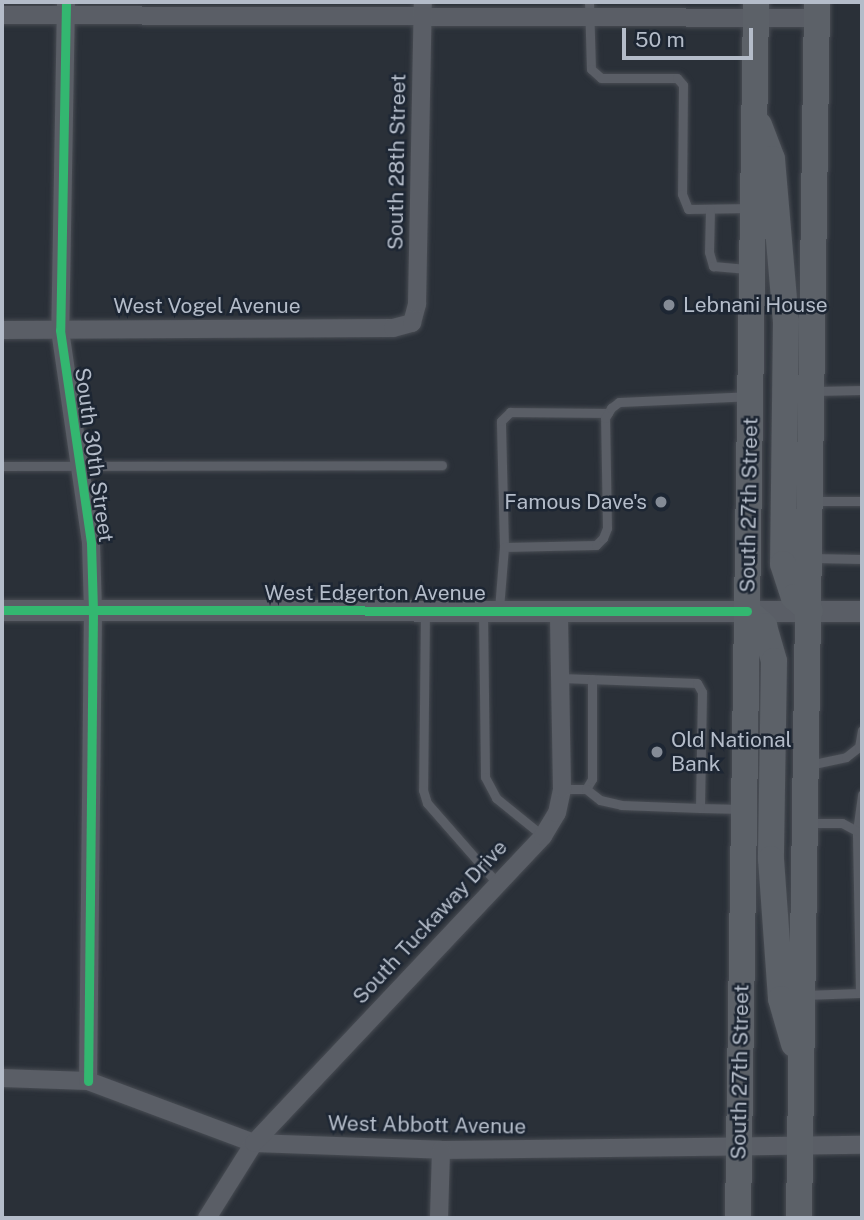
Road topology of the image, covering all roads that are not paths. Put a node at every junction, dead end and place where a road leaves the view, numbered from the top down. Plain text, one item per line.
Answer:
1 (589, 9) edge
2 (756, 9) edge
3 (66, 10) edge
4 (423, 10) edge
5 (817, 10) edge
6 (2, 15) edge
7 (753, 107) junction
8 (754, 208) junction
9 (710, 209) junction
10 (752, 269) junction
11 (412, 323) joint
12 (2, 330) edge
13 (61, 330) junction
14 (862, 390) edge
15 (813, 391) junction
16 (751, 396) junction
17 (608, 413) junction
18 (442, 465) dead end
19 (2, 466) edge
20 (79, 466) junction
21 (812, 501) junction
22 (862, 501) edge
23 (504, 547) junction
24 (811, 558) junction
25 (862, 559) edge
26 (2, 610) edge
27 (93, 610) junction
28 (425, 610) junction
29 (559, 610) junction
30 (491, 611) junction
31 (747, 611) junction
32 (810, 611) junction
33 (862, 611) edge
34 (561, 678) junction
35 (592, 679) junction
36 (862, 730) edge
37 (807, 766) junction
38 (562, 789) junction
39 (586, 789) junction
40 (862, 794) edge
41 (700, 808) junction
42 (745, 809) junction
43 (806, 823) junction
44 (860, 832) edge
45 (543, 836) junction
46 (497, 883) junction
47 (861, 993) edge
48 (803, 995) junction
49 (800, 1066) junction
50 (2, 1078) edge
51 (88, 1081) junction
52 (254, 1143) junction
53 (862, 1145) edge
54 (800, 1146) junction
55 (739, 1148) junction
56 (441, 1150) junction
57 (207, 1218) edge
58 (439, 1218) edge
59 (738, 1218) edge
60 (799, 1218) edge

1 - 2 street
1 - 4 street
1 - 9 lane
2 - 5 street
2 - 7 main road, South 27th Street
3 - 4 street
3 - 6 street
3 - 13 street, South 30th Street
4 - 11 street, South 28th Street
5 - 15 main road
7 - 8 main road, South 27th Street
7 - 32 main road
8 - 9 lane
8 - 10 main road, South 27th Street
9 - 10 lane
10 - 16 main road, South 27th Street
11 - 13 street, West Vogel Avenue
12 - 13 street, West Vogel Avenue
13 - 20 street, South 30th Street
14 - 15 lane
15 - 21 main road
16 - 17 lane
16 - 31 main road, South 27th Street
17 - 23 lane
17 - 23 lane
18 - 20 lane
19 - 20 lane
20 - 27 street, South 30th Street
21 - 22 lane
21 - 24 main road
23 - 30 lane
24 - 25 lane
24 - 32 main road
26 - 27 street, West Edgerton Avenue
27 - 28 street, West Edgerton Avenue
27 - 51 street, South 30th Street
28 - 30 street, West Edgerton Avenue
28 - 46 lane
29 - 30 street, West Edgerton Avenue
29 - 31 street, West Edgerton Avenue
29 - 34 street, South Tuckaway Drive
30 - 45 lane
31 - 32 street, West Edgerton Avenue
31 - 42 main road, South 27th Street
31 - 49 main road
32 - 33 street, West Edgerton Avenue
32 - 37 main road
34 - 35 lane
34 - 38 street, South Tuckaway Drive
35 - 39 lane
35 - 41 lane
36 - 37 lane
37 - 43 main road
38 - 39 lane
38 - 45 street, South Tuckaway Drive
39 - 41 lane
40 - 44 lane
41 - 42 lane
42 - 55 main road, South 27th Street
43 - 44 lane
43 - 48 main road
44 - 47 lane
45 - 46 street, South Tuckaway Drive
46 - 52 street, South Tuckaway Drive
47 - 48 lane
48 - 49 main road
49 - 54 main road
50 - 51 street, West Abbott Avenue
51 - 52 street, West Abbott Avenue
52 - 56 street, West Abbott Avenue
52 - 57 street, South Tuckaway Drive
53 - 54 street, West Abbott Avenue
54 - 55 street, West Abbott Avenue
54 - 60 main road
55 - 56 street, West Abbott Avenue
55 - 59 main road, South 27th Street
56 - 58 street

